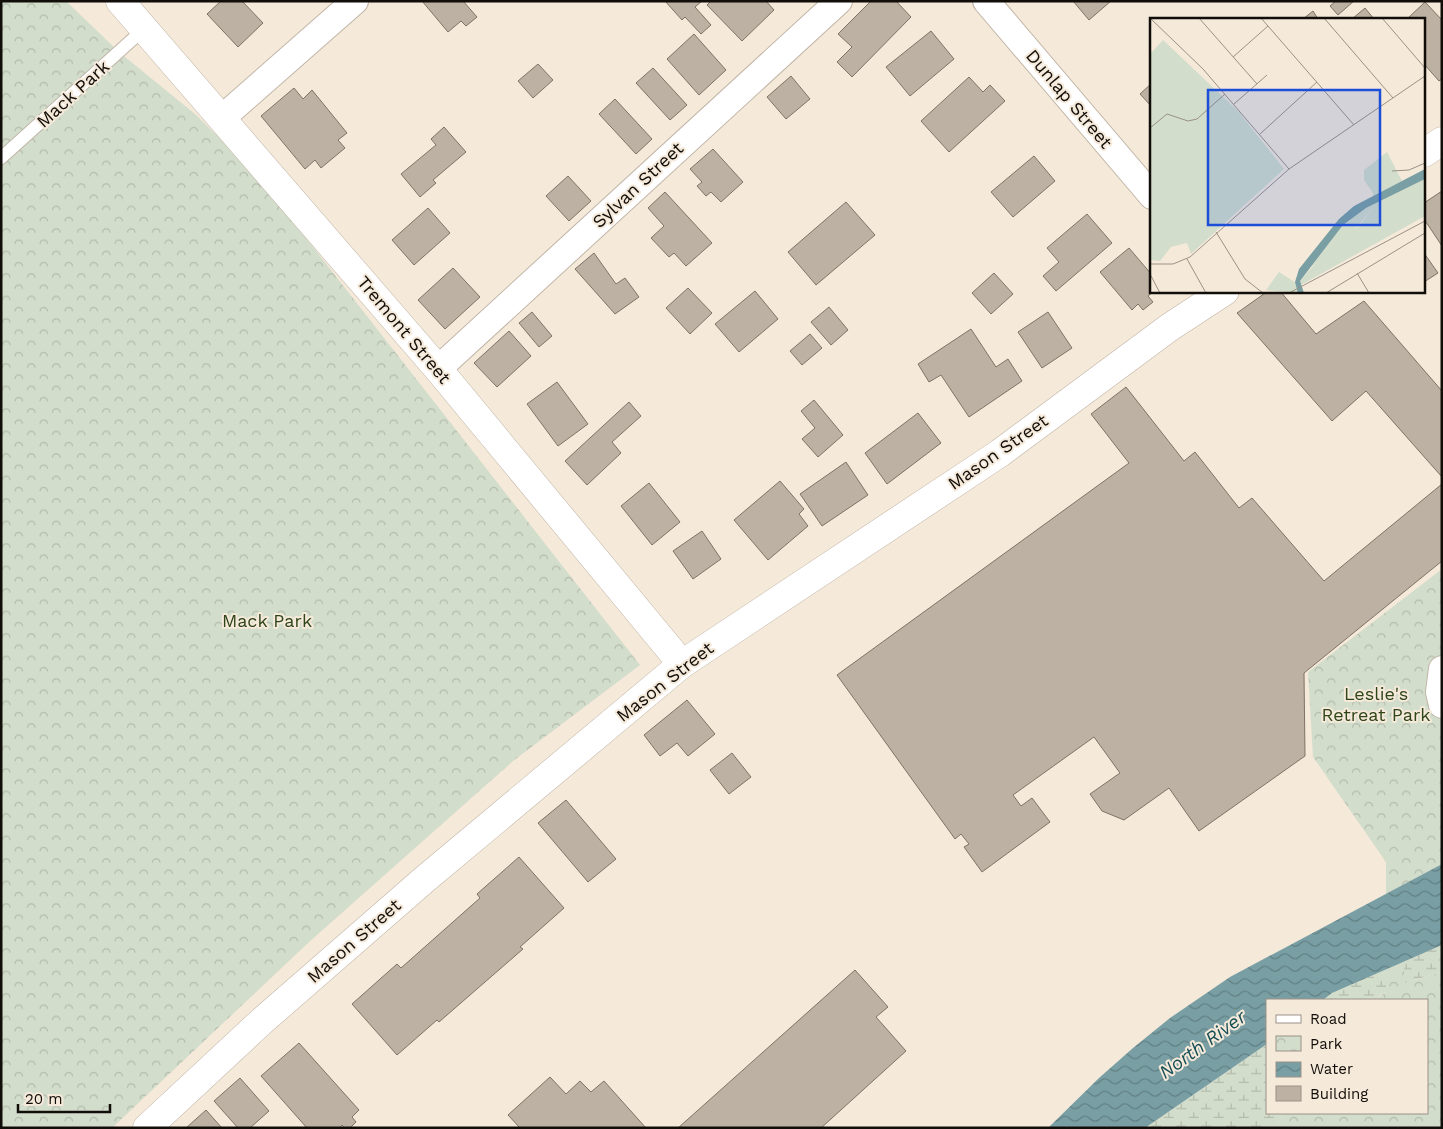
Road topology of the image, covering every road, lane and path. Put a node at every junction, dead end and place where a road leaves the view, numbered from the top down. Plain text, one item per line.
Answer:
1 (120, 1) edge
2 (355, 1) edge
3 (839, 1) edge
4 (986, 1) edge
5 (144, 29) junction
6 (222, 118) junction
7 (1442, 141) edge
8 (1426, 153) edge
9 (1, 158) edge
10 (1150, 194) edge
11 (1223, 292) edge
12 (438, 370) junction
13 (682, 664) junction
14 (1442, 669) edge
15 (1442, 705) edge
16 (146, 1128) edge

1 - 5 street, Tremont Street
2 - 6 street
3 - 12 street, Sylvan Street
4 - 10 street, Dunlap Street
5 - 6 street, Tremont Street
5 - 9 lane, Mack Park
6 - 12 street, Tremont Street
7 - 8 street
11 - 13 street, Mason Street
12 - 13 street, Tremont Street
13 - 16 street, Mason Street
14 - 15 street

